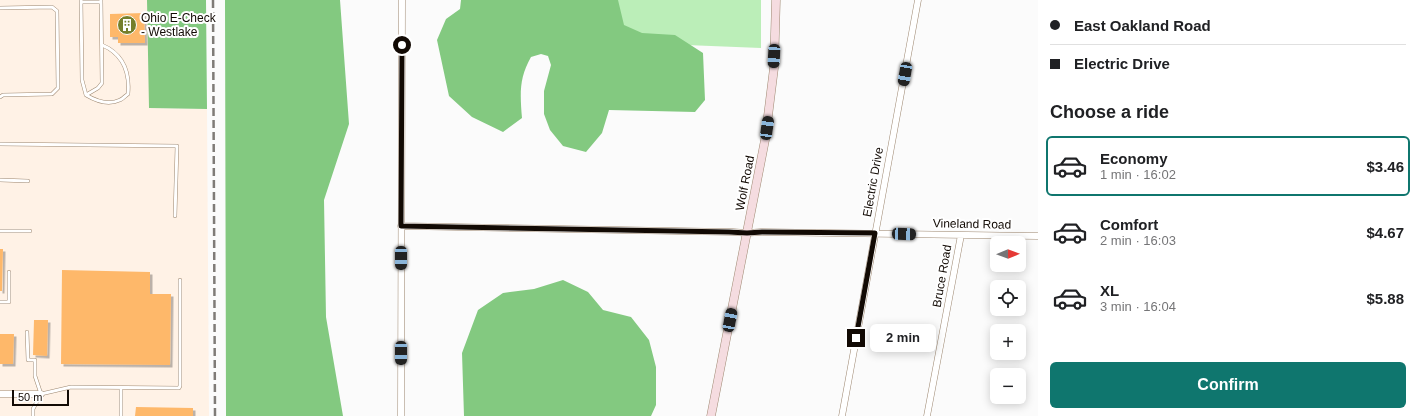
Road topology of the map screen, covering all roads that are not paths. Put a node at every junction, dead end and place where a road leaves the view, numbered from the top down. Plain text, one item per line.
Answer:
1 (402, 0) edge
2 (776, 0) edge
3 (918, 0) edge
4 (81, 1) edge
5 (101, 1) edge
6 (0, 8) edge
7 (102, 46) junction
8 (86, 95) junction
9 (0, 97) edge
10 (0, 144) edge
11 (0, 180) edge
12 (28, 181) dead end
13 (175, 216) dead end
14 (401, 226) junction
15 (0, 231) edge
16 (30, 231) dead end
17 (747, 233) junction
18 (875, 233) junction
19 (961, 235) junction
20 (1038, 236) edge
21 (9, 272) dead end
22 (180, 280) dead end
23 (0, 302) edge
24 (27, 332) dead end
25 (121, 388) junction
26 (0, 394) edge
27 (41, 394) junction
28 (33, 416) edge
29 (121, 416) edge
30 (401, 416) edge
31 (711, 416) edge
32 (842, 416) edge
33 (928, 416) edge

1 - 14 street
2 - 17 street, Wolf Road
3 - 18 street, Electric Drive
4 - 5 lane
4 - 8 lane
5 - 7 lane
6 - 9 lane
7 - 8 lane
7 - 8 lane
10 - 13 lane
11 - 12 lane
14 - 17 street, Vineland Road
14 - 30 street
15 - 16 lane
17 - 18 street, Vineland Road
17 - 31 street, Wolf Road
18 - 19 street, Vineland Road
18 - 32 street, Electric Drive
19 - 20 street, Vineland Road
19 - 33 street, Bruce Road
21 - 23 lane
22 - 25 lane
24 - 27 lane
25 - 27 lane
25 - 29 lane
26 - 27 street
27 - 28 lane

